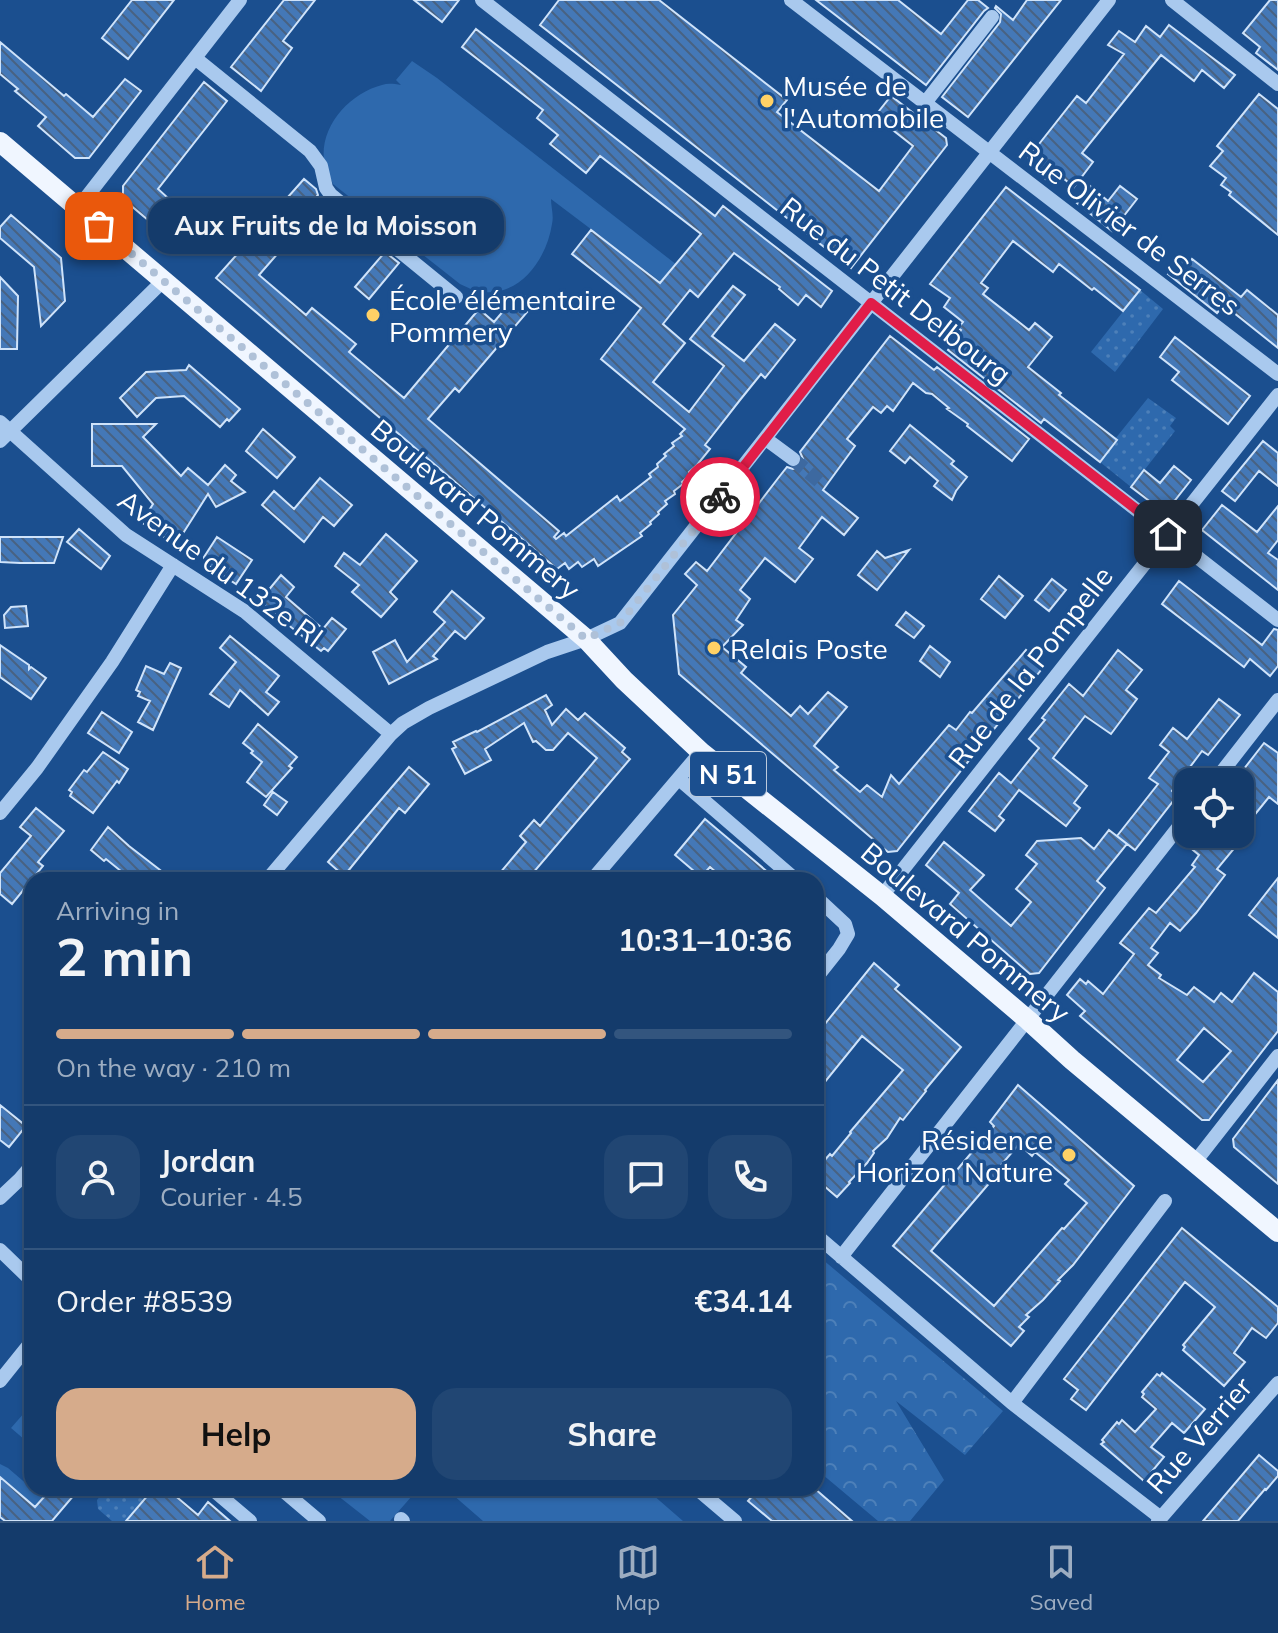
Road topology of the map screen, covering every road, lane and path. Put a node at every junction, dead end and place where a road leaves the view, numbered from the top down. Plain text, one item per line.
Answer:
1 (240, 0) edge
2 (482, 0) edge
3 (791, 0) edge
4 (1109, 0) edge
5 (1172, 0) edge
6 (992, 17) dead end
7 (195, 58) junction
8 (1278, 84) edge
9 (925, 103) junction
10 (0, 142) edge
11 (989, 153) junction
12 (78, 208) junction
13 (164, 280) junction
14 (456, 297) dead end
15 (871, 303) junction
16 (1278, 374) edge
17 (1278, 395) edge
18 (3, 431) edge
19 (766, 439) junction
20 (793, 459) tunnel mouth
21 (1168, 534) junction
22 (173, 565) junction
23 (1278, 620) edge
24 (586, 639) junction
25 (1278, 700) edge
26 (391, 734) junction
27 (701, 752) junction
28 (1225, 768) edge
29 (679, 779) junction
30 (0, 813) edge
31 (1174, 833) edge
32 (274, 872) edge
33 (599, 872) edge
34 (787, 872) edge
35 (882, 896) junction
36 (824, 904) edge
37 (824, 968) edge
38 (1028, 1020) junction
39 (1278, 1056) edge
40 (1195, 1162) junction
41 (24, 1174) edge
42 (0, 1198) edge
43 (1165, 1201) dead end
44 (1278, 1232) edge
45 (824, 1242) edge
46 (0, 1250) edge
47 (841, 1257) junction
48 (24, 1273) edge
49 (24, 1353) edge
50 (0, 1381) edge
51 (1278, 1383) edge
52 (1012, 1403) junction
53 (220, 1496) edge
54 (289, 1496) edge
55 (705, 1496) edge
56 (1160, 1520) edge
57 (250, 1521) edge
58 (319, 1521) edge
59 (735, 1521) edge

1 - 7 street
2 - 15 street, Rue du Petit Delbourg
3 - 9 street, Rue Olivier de Serres
4 - 11 street
5 - 8 street
6 - 9 street
7 - 12 street
7 - 14 street
9 - 11 street, Rue Olivier de Serres
10 - 12 main road, Boulevard Pommery / N 51
11 - 15 street
11 - 16 street, Rue Olivier de Serres
12 - 13 main road, Boulevard Pommery / N 51
13 - 18 street
13 - 24 main road, Boulevard Pommery / N 51
15 - 19 street
15 - 21 street, Rue du Petit Delbourg
17 - 21 street, Rue de la Pompelle
18 - 22 street, Avenue du 132e RI
19 - 20 street
19 - 24 street
21 - 23 street, Rue du Petit Delbourg
21 - 35 street, Rue de la Pompelle
22 - 26 street, Avenue du 132e RI
22 - 30 street
24 - 26 street
24 - 27 main road, Boulevard Pommery / N 51
25 - 28 street
26 - 32 street
27 - 29 street
27 - 35 main road, Boulevard Pommery / N 51
29 - 33 street
29 - 34 street
31 - 38 street
35 - 38 main road, Boulevard Pommery / N 51
36 - 37 street
38 - 40 main road, Boulevard Pommery / N 51
38 - 47 street
39 - 40 street
40 - 44 main road, Boulevard Pommery / N 51
41 - 42 street
43 - 52 street
45 - 47 street
46 - 48 street
47 - 52 street
49 - 50 street
51 - 56 street, Rue Verrier
52 - 56 street
53 - 57 street
54 - 58 street
55 - 59 street

